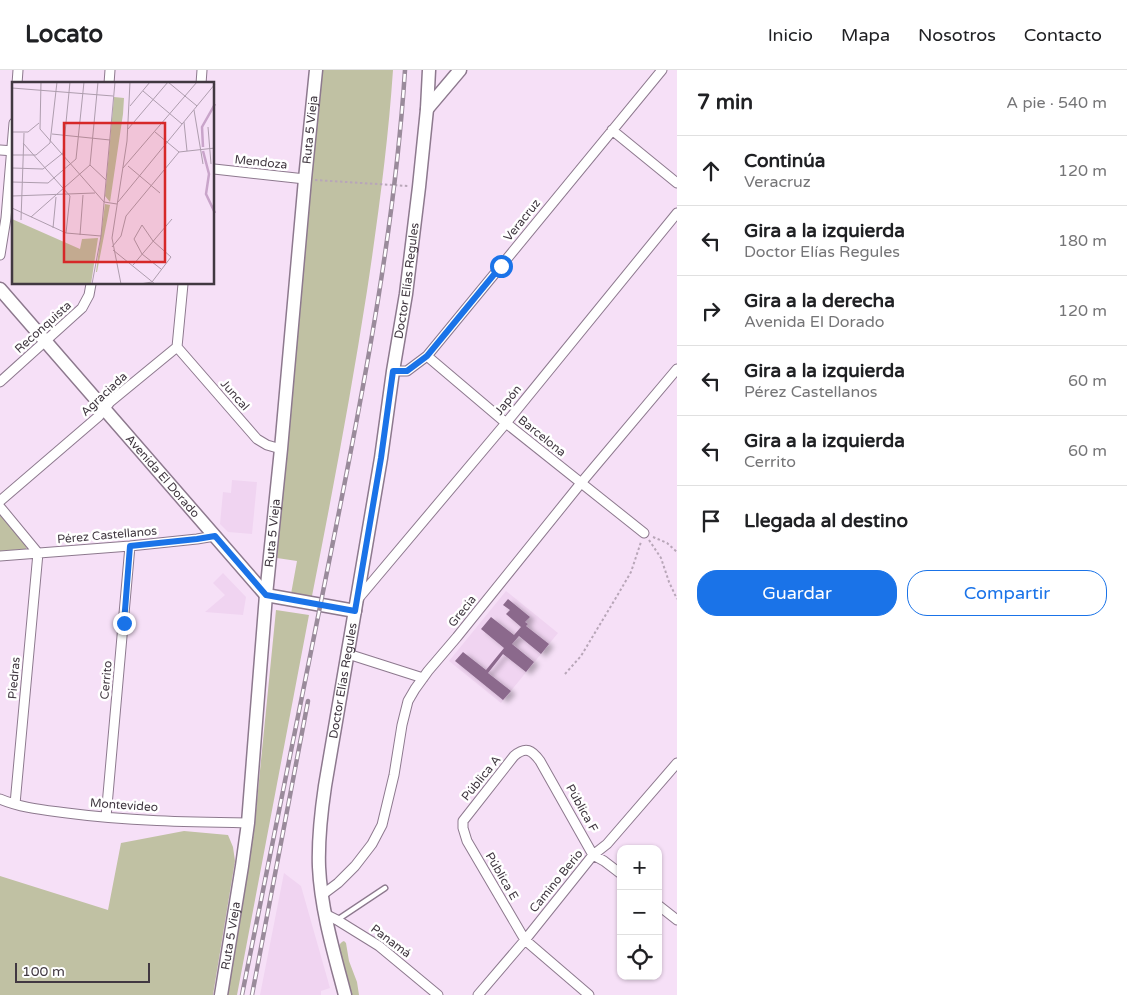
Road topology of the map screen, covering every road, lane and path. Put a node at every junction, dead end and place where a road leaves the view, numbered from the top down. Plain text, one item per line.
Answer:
1 (316, 70) edge
2 (430, 70) edge
3 (460, 70) edge
4 (662, 70) edge
5 (428, 108) junction
6 (612, 130) junction
7 (0, 150) edge
8 (12, 151) edge
9 (215, 170) edge
10 (305, 179) junction
11 (677, 183) edge
12 (419, 187) junction
13 (677, 213) edge
14 (0, 256) edge
15 (91, 285) edge
16 (183, 285) edge
17 (0, 288) edge
18 (45, 342) junction
19 (177, 347) junction
20 (427, 356) junction
21 (677, 369) edge
22 (393, 371) junction
23 (0, 382) edge
24 (104, 410) junction
25 (506, 422) junction
26 (281, 449) junction
27 (580, 483) junction
28 (0, 501) edge
29 (0, 507) edge
30 (644, 533) junction
31 (215, 536) junction
32 (130, 546) junction
33 (677, 552) edge
34 (38, 553) junction
35 (0, 556) edge
36 (266, 595) junction
37 (677, 599) edge
38 (356, 606) junction
39 (348, 654) junction
40 (565, 674) dead end
41 (423, 678) junction
42 (526, 750) joint
43 (677, 763) edge
44 (0, 799) edge
45 (15, 804) junction
46 (106, 817) junction
47 (248, 824) junction
48 (463, 828) joint
49 (593, 855) junction
50 (617, 871) edge
51 (385, 888) dead end
52 (322, 895) junction
53 (662, 908) edge
54 (325, 914) junction
55 (337, 920) junction
56 (677, 920) edge
57 (525, 940) junction
58 (221, 995) edge
59 (345, 995) edge
60 (438, 995) edge
61 (478, 995) edge
62 (589, 995) edge

1 - 10 street, Ruta 5 Vieja
2 - 5 street, Doctor Elías Regules
3 - 5 street
4 - 6 street, Veracruz
5 - 12 street, Doctor Elías Regules
6 - 11 street
6 - 20 street, Veracruz
7 - 8 street
8 - 14 street
9 - 10 street, Mendoza
10 - 12 path
10 - 26 street, Ruta 5 Vieja
12 - 22 street, Doctor Elías Regules
13 - 25 street, Japón
15 - 18 street, Reconquista
16 - 19 street
17 - 18 street, Avenida El Dorado
18 - 23 street, Reconquista
18 - 24 street, Avenida El Dorado
19 - 24 street, Agraciada
19 - 26 street, Juncal
20 - 22 street, Veracruz
20 - 25 street, Barcelona
21 - 27 street, Grecia
22 - 38 street, Doctor Elías Regules
24 - 28 street, Agraciada
24 - 31 street, Avenida El Dorado
25 - 27 street, Barcelona
25 - 38 street, Japón
26 - 36 street, Ruta 5 Vieja
27 - 30 street, Barcelona
27 - 41 street, Grecia
29 - 34 street
30 - 33 path
30 - 37 path
30 - 40 path
31 - 32 street, Pérez Castellanos
31 - 36 street, Avenida El Dorado
32 - 34 street, Pérez Castellanos
32 - 46 street, Cerrito
34 - 35 street, Pérez Castellanos
34 - 45 street, Piedras
36 - 38 street
36 - 47 street, Ruta 5 Vieja
38 - 39 street, Doctor Elías Regules
39 - 41 street
39 - 52 street, Doctor Elías Regules
41 - 52 street, Grecia
42 - 48 street, Pública A
42 - 49 street, Pública F
43 - 49 street, Camino Berio
44 - 45 street, Montevideo
45 - 46 street, Montevideo
46 - 47 street, Montevideo
47 - 58 street, Ruta 5 Vieja
48 - 57 street, Pública E
49 - 50 street, Pública F
49 - 57 street, Camino Berio
51 - 55 lane
52 - 54 street, Doctor Elías Regules
53 - 56 street
54 - 55 street, Panamá
54 - 59 street, Doctor Elías Regules
55 - 60 street, Panamá
57 - 61 street, Camino Berio
57 - 62 street, Pública E

